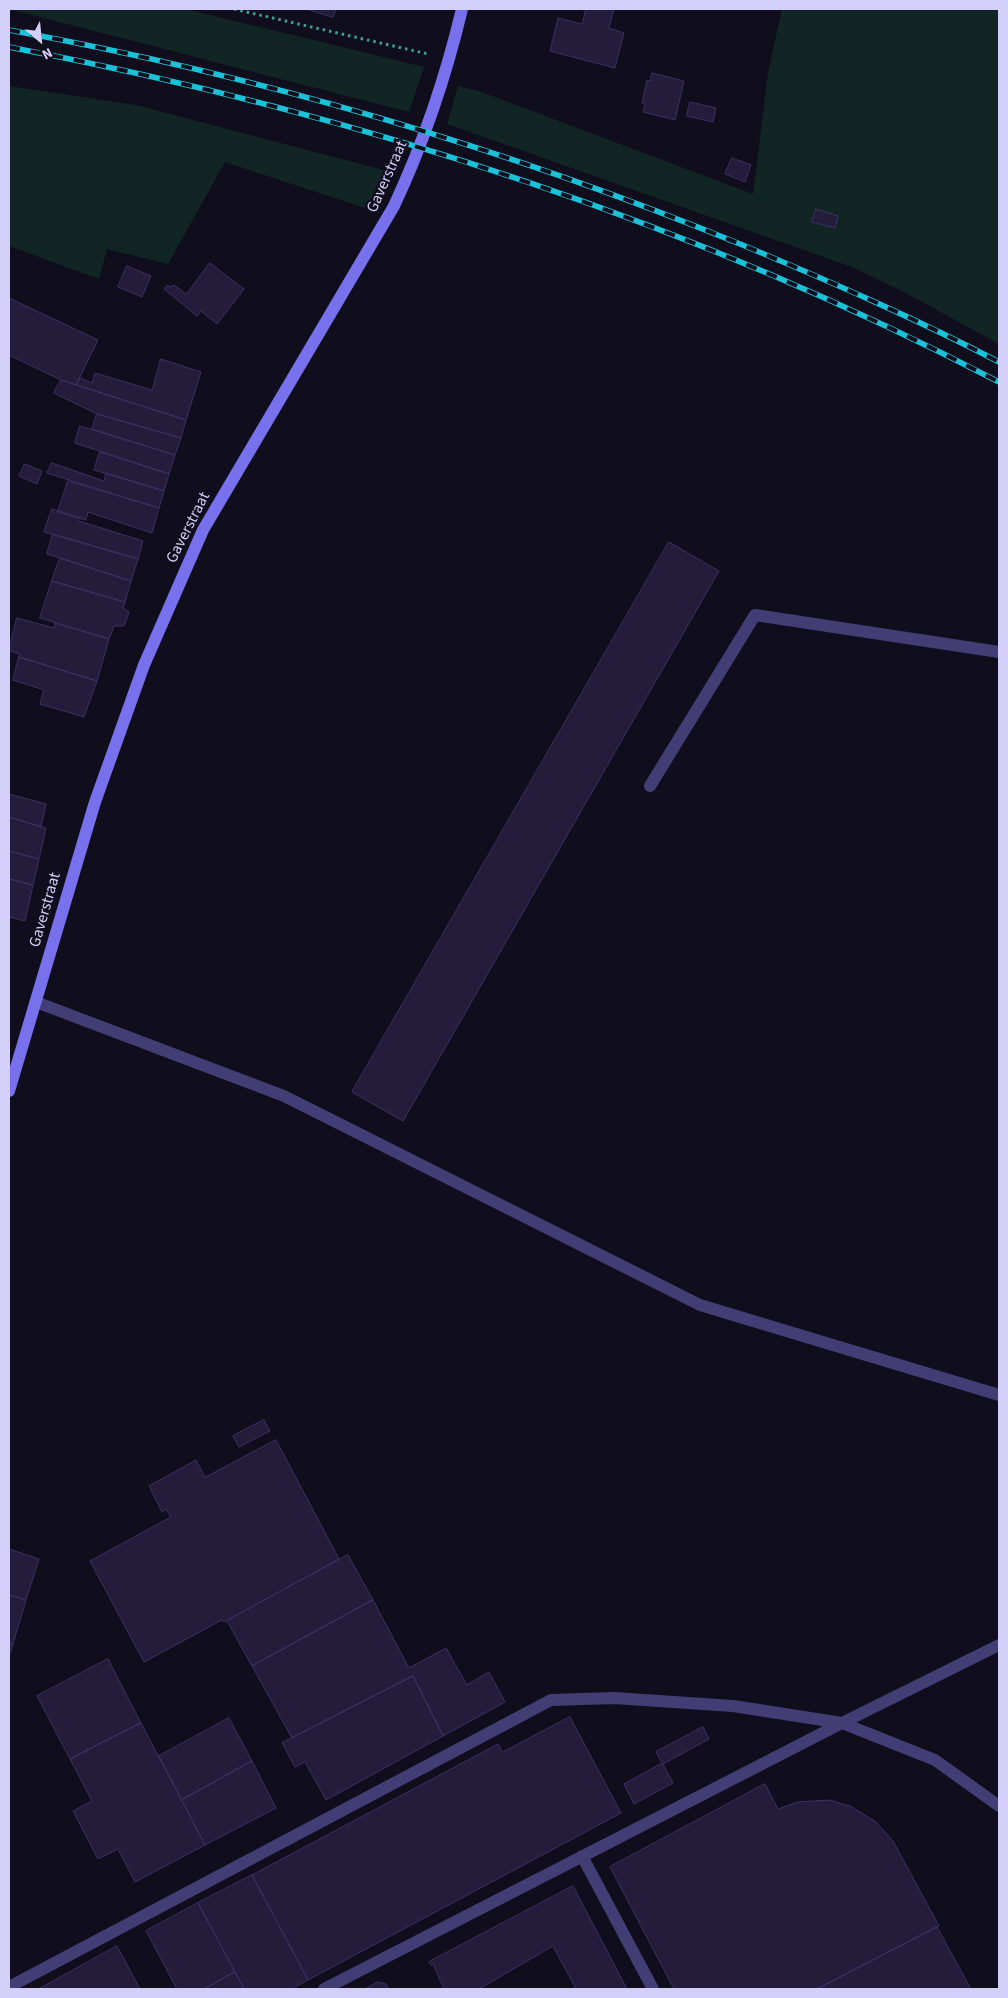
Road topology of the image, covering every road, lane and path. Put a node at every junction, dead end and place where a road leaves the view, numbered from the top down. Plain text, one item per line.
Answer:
1 (234, 9) edge
2 (462, 9) edge
3 (448, 58) junction
4 (999, 652) edge
5 (650, 786) dead end
6 (36, 1002) junction
7 (9, 1091) edge
8 (999, 1395) edge
9 (999, 1645) edge
10 (842, 1723) junction
11 (999, 1806) edge
12 (582, 1856) junction
13 (9, 1987) edge
14 (324, 1989) edge
15 (653, 1989) edge

1 - 3 path
2 - 3 street, Gaverstraat
3 - 6 street, Gaverstraat
4 - 5 lane
6 - 7 street, Gaverstraat
6 - 8 lane
9 - 10 lane
10 - 11 lane
10 - 12 lane
10 - 13 lane
12 - 14 lane
12 - 15 lane

